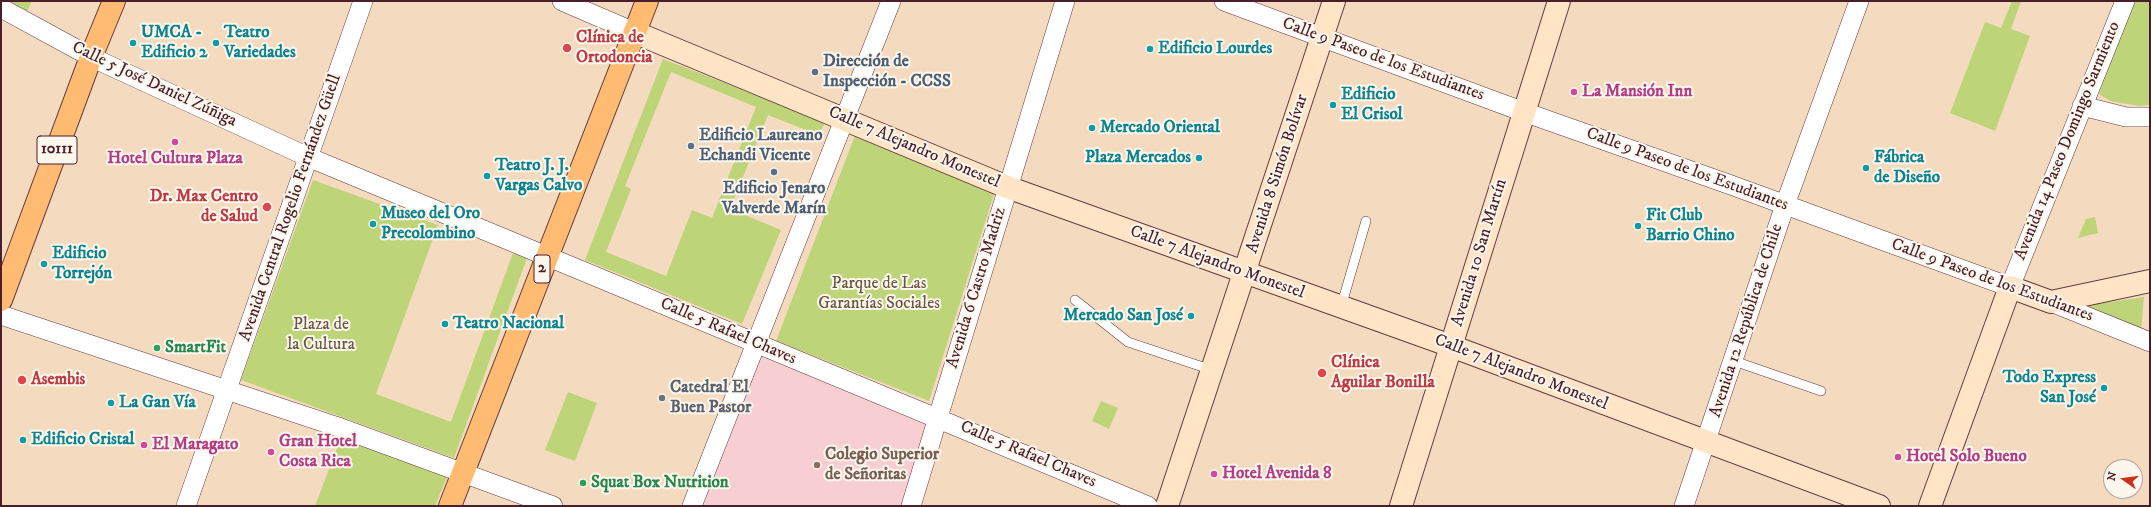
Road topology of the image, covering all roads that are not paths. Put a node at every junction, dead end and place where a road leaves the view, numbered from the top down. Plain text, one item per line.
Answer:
1 (114, 1) edge
2 (363, 1) edge
3 (562, 1) edge
4 (647, 1) edge
5 (892, 1) edge
6 (1065, 1) edge
7 (1224, 1) edge
8 (1334, 1) edge
9 (1559, 1) edge
10 (1859, 1) edge
11 (2124, 1) edge
12 (1, 8) edge
13 (634, 32) junction
14 (1322, 38) junction
15 (91, 57) junction
16 (2082, 106) junction
17 (1524, 112) junction
18 (2150, 117) edge
19 (846, 119) junction
20 (308, 157) junction
21 (1007, 187) junction
22 (1785, 205) junction
23 (1366, 221) dead end
24 (547, 256) junction
25 (1245, 273) junction
26 (2150, 281) edge
27 (2010, 287) junction
28 (1, 300) edge
29 (1076, 300) dead end
30 (2051, 302) junction
31 (1341, 307) junction
32 (1, 315) edge
33 (2150, 342) edge
34 (757, 344) junction
35 (1451, 346) junction
36 (1734, 361) junction
37 (1212, 370) junction
38 (228, 390) junction
39 (1821, 392) dead end
40 (938, 417) junction
41 (1706, 443) junction
42 (464, 472) junction
43 (186, 506) edge
44 (450, 506) edge
45 (553, 506) edge
46 (692, 506) edge
47 (910, 506) edge
48 (1148, 506) edge
49 (1167, 506) edge
50 (1401, 506) edge
51 (1684, 506) edge
52 (1879, 506) edge
53 (1930, 506) edge

1 - 15 highway, 10111
2 - 20 street, Avenida Central Rogelio Fernández Güell
3 - 13 street, Calle 7 Alejandro Monestel
4 - 13 highway, 2
5 - 19 street
6 - 21 street, Avenida 6 Castro Madriz
7 - 14 street, Calle 9 Paseo de los Estudiantes
8 - 14 street, Avenida 8 Simón Bolívar
9 - 17 street, Avenida 10 San Martín
10 - 22 street, Avenida 12 República de Chile
11 - 16 street, Avenida 14 Paseo Domingo Sarmiento
12 - 15 street, Calle 5 José Daniel Zúñiga
13 - 19 street, Calle 7 Alejandro Monestel
13 - 24 highway, 2
14 - 17 street, Calle 9 Paseo de los Estudiantes
14 - 25 street, Avenida 8 Simón Bolívar
15 - 20 street, Calle 5 José Daniel Zúñiga
15 - 28 highway, 10111
16 - 18 street
16 - 27 street, Avenida 14 Paseo Domingo Sarmiento
17 - 22 street, Calle 9 Paseo de los Estudiantes
17 - 35 street, Avenida 10 San Martín
19 - 21 street, Calle 7 Alejandro Monestel
19 - 34 street
20 - 24 street, Calle 5 Rafael Chaves
20 - 38 street, Avenida Central Rogelio Fernández Güell
21 - 25 street, Calle 7 Alejandro Monestel
21 - 40 street, Avenida 6 Castro Madriz
22 - 27 street, Calle 9 Paseo de los Estudiantes
22 - 36 street, Avenida 12 República de Chile
23 - 31 lane
24 - 34 street, Calle 5 Rafael Chaves
24 - 42 highway, 2
25 - 31 street, Calle 7 Alejandro Monestel
25 - 37 street, Avenida 8 Simón Bolívar
26 - 30 street
27 - 30 street, Calle 9 Paseo de los Estudiantes
27 - 53 street, Avenida 14 Paseo Domingo Sarmiento
29 - 37 lane
30 - 33 street, Calle 9 Paseo de los Estudiantes
31 - 35 street, Calle 7 Alejandro Monestel
32 - 38 street
34 - 40 street, Calle 5 Rafael Chaves
34 - 46 street
35 - 41 street, Calle 7 Alejandro Monestel
35 - 50 street, Avenida 10 San Martín
36 - 39 lane
36 - 41 street, Avenida 12 República de Chile
37 - 49 street, Avenida 8 Simón Bolívar
38 - 42 street
38 - 43 street, Avenida Central Rogelio Fernández Güell
40 - 47 street, Avenida 6 Castro Madriz
40 - 48 street, Calle 5 Rafael Chaves
41 - 51 street, Avenida 12 República de Chile
41 - 52 street, Calle 7 Alejandro Monestel
42 - 44 highway, 2
42 - 45 street

